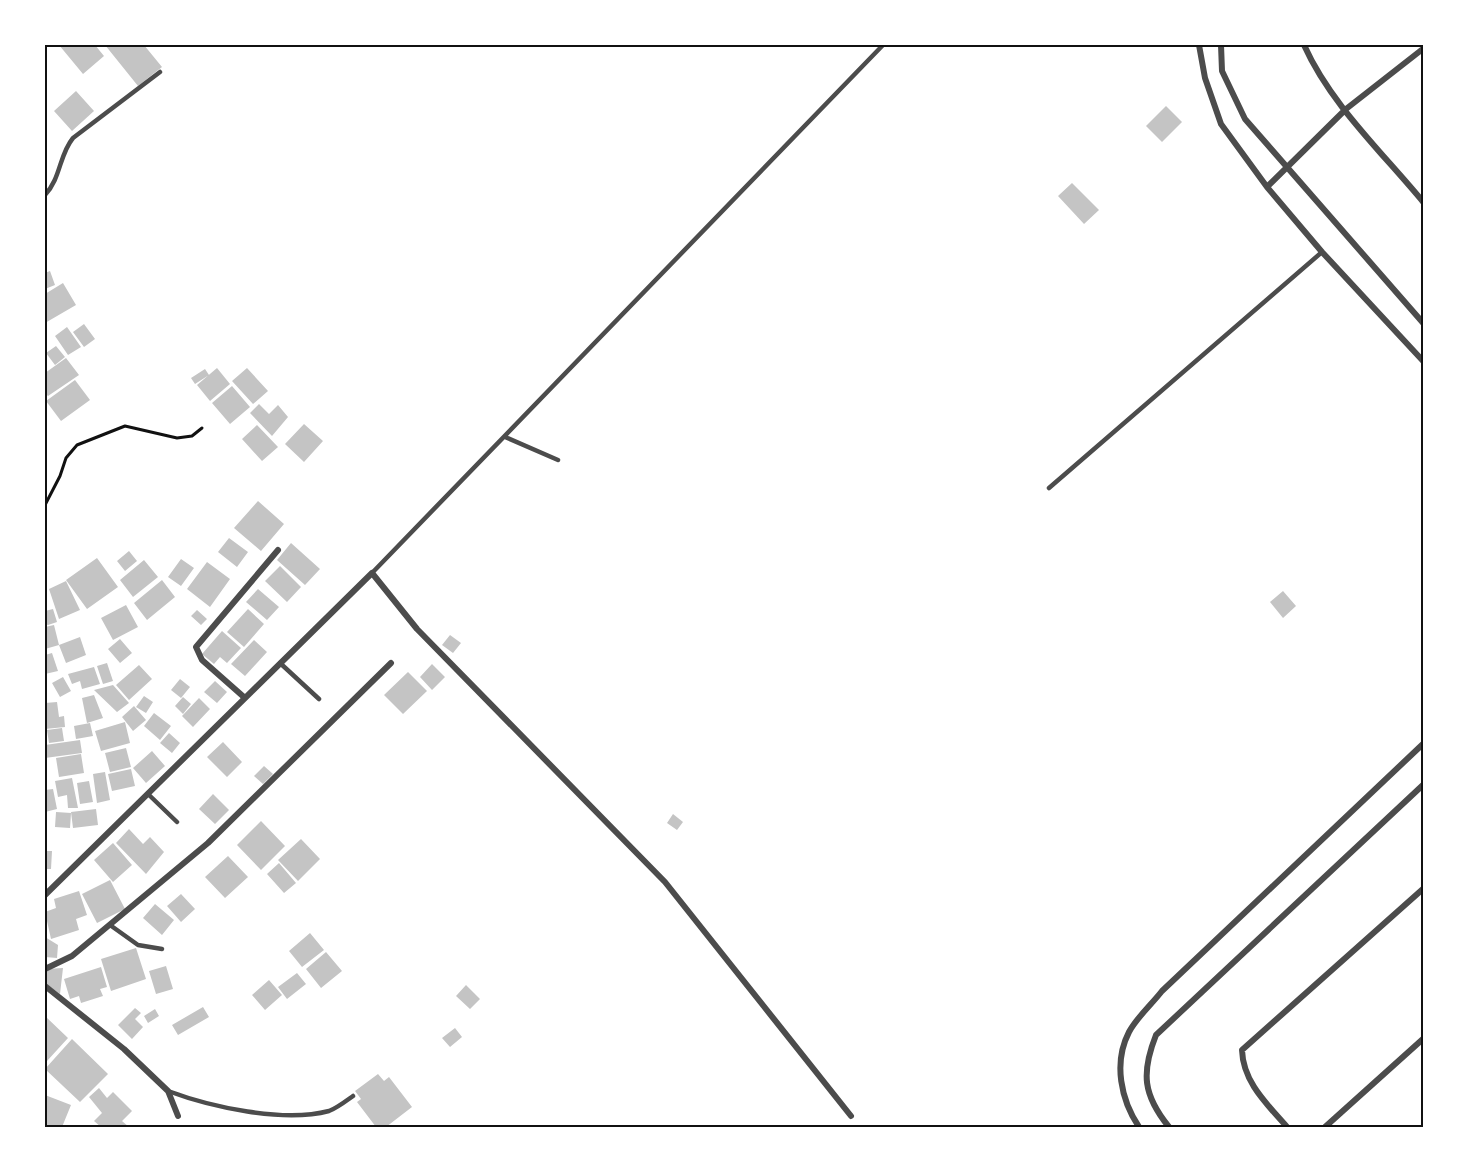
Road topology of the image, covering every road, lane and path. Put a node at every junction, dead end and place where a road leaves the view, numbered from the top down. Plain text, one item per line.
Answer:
1 (883, 45) edge
2 (1199, 45) edge
3 (1221, 45) edge
4 (1304, 45) edge
5 (1424, 48) edge
6 (160, 72) dead end
7 (1346, 109) junction
8 (1285, 167) junction
9 (1267, 187) junction
10 (45, 195) edge
11 (1424, 202) edge
12 (1322, 252) junction
13 (1424, 324) edge
14 (1424, 362) edge
15 (202, 428) dead end
16 (505, 437) junction
17 (558, 460) dead end
18 (1049, 488) dead end
19 (45, 505) edge
20 (278, 550) dead end
21 (372, 573) junction
22 (280, 663) junction
23 (391, 663) dead end
24 (245, 698) junction
25 (318, 699) dead end
26 (1424, 743) edge
27 (1424, 784) edge
28 (148, 794) junction
29 (177, 822) dead end
30 (1423, 891) edge
31 (45, 895) edge
32 (110, 925) junction
33 (162, 949) dead end
34 (45, 969) edge
35 (45, 986) edge
36 (1424, 1038) edge
37 (168, 1091) junction
38 (353, 1096) dead end
39 (178, 1116) dead end
40 (851, 1116) dead end
41 (1139, 1127) edge
42 (1169, 1127) edge
43 (1287, 1127) edge
44 (1325, 1127) edge

1 - 16 lane
2 - 9 street
3 - 8 street
4 - 7 street
5 - 7 street
6 - 10 lane
7 - 8 street
7 - 11 street
8 - 9 street
8 - 13 street
9 - 12 street
12 - 14 street
12 - 18 lane
15 - 19 path
16 - 17 lane
16 - 21 lane
20 - 24 street
21 - 22 street
21 - 40 street
22 - 24 street
22 - 25 lane
23 - 32 street
24 - 28 street
26 - 41 street
27 - 42 street
28 - 29 lane
28 - 31 street
30 - 43 street
32 - 33 lane
32 - 34 street
35 - 37 street
36 - 44 street
37 - 38 lane
37 - 39 street

